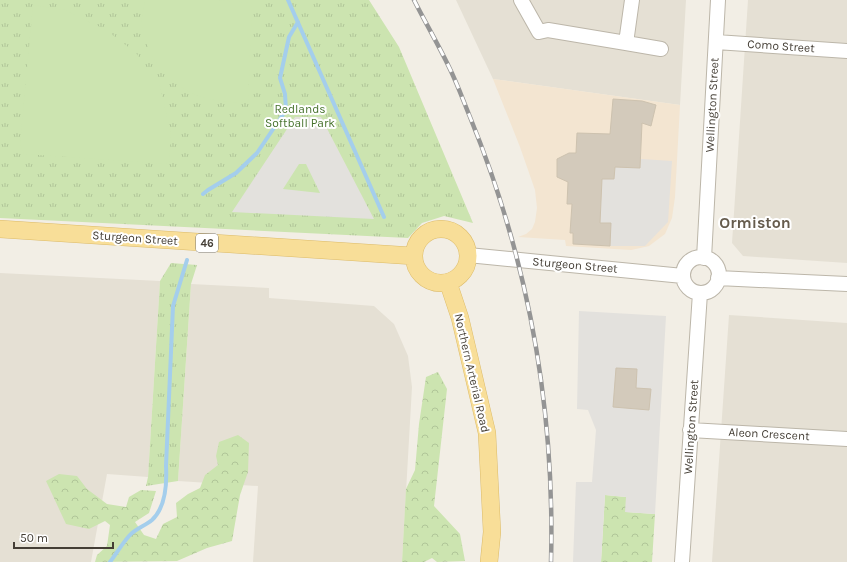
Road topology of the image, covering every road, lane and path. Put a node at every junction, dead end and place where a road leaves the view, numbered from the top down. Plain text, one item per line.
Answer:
1 (521, 0) edge
2 (632, 0) edge
3 (718, 0) edge
4 (716, 42) junction
5 (626, 43) junction
6 (661, 49) dead end
7 (847, 51) edge
8 (0, 229) edge
9 (468, 255) junction
10 (414, 256) junction
11 (704, 258) junction
12 (683, 276) junction
13 (718, 278) junction
14 (448, 282) junction
15 (847, 284) edge
16 (700, 293) junction
17 (690, 430) junction
18 (847, 439) edge
19 (489, 562) edge
20 (682, 562) edge

1 - 5 street
2 - 5 street
3 - 4 street, Wellington Street
4 - 7 street, Como Street
4 - 11 street, Wellington Street
5 - 6 street
8 - 10 main road, Sturgeon Street / 46
9 - 10 main road
9 - 12 street, Sturgeon Street
9 - 14 main road
10 - 14 main road
11 - 12 street
11 - 13 street
12 - 16 street
13 - 15 street
13 - 16 street
14 - 19 main road, Northern Arterial Road
16 - 17 street, Wellington Street
17 - 18 street, Aleon Crescent
17 - 20 street, Wellington Street

